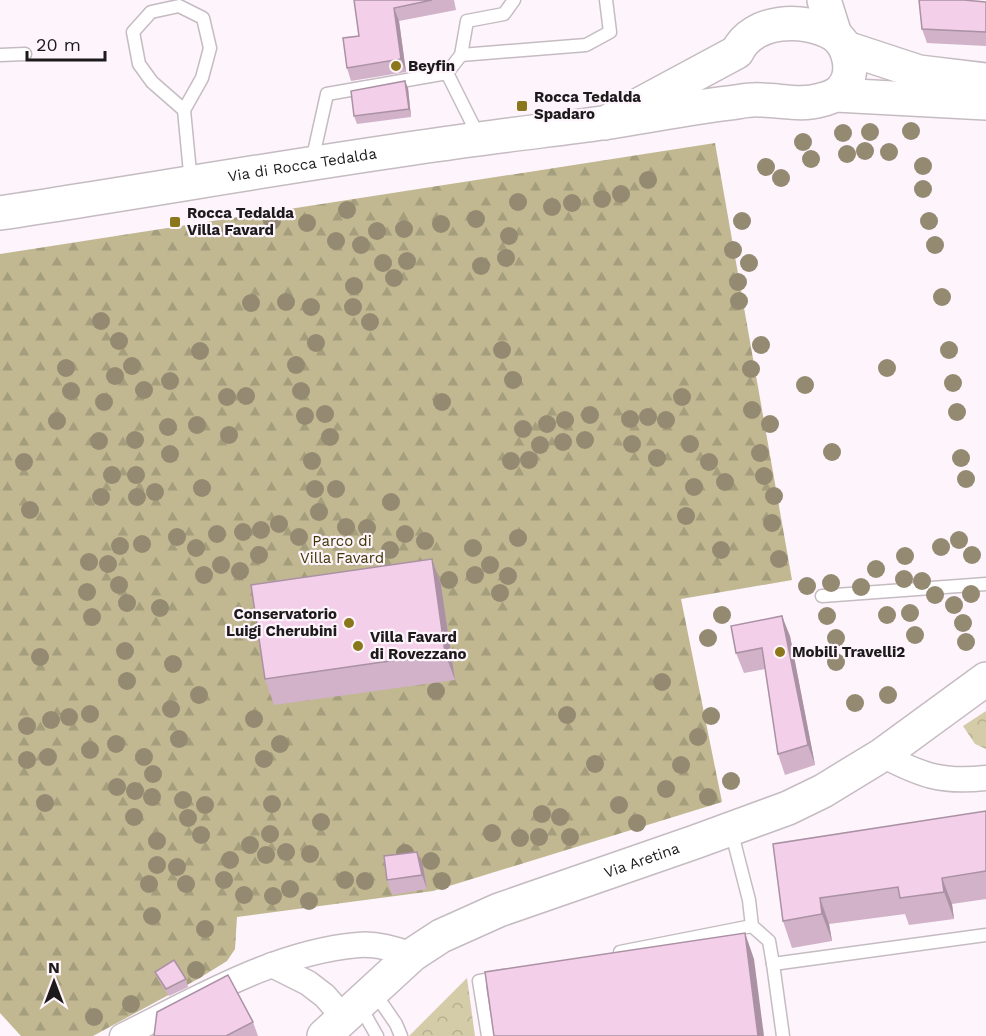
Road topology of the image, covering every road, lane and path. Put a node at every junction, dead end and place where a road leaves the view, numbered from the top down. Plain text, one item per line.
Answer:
1 (514, 0) edge
2 (606, 0) edge
3 (771, 0) edge
4 (824, 0) edge
5 (746, 42) junction
6 (840, 42) junction
7 (25, 54) dead end
8 (0, 55) edge
9 (461, 55) junction
10 (447, 73) junction
11 (986, 80) edge
12 (836, 95) junction
13 (759, 100) junction
14 (986, 103) edge
15 (184, 110) junction
16 (605, 123) junction
17 (480, 138) junction
18 (312, 163) junction
19 (191, 184) junction
20 (0, 213) edge
21 (986, 584) edge
22 (822, 596) dead end
23 (986, 679) edge
24 (882, 755) junction
25 (986, 778) edge
26 (730, 829) junction
27 (752, 926) junction
28 (986, 935) edge
29 (412, 955) junction
30 (604, 956) edge
31 (773, 964) junction
32 (272, 965) junction
33 (514, 974) edge
34 (350, 1012) edge
35 (122, 1036) edge
36 (377, 1036) edge
37 (401, 1036) edge
38 (488, 1036) edge
39 (783, 1036) edge

1 - 9 lane
2 - 9 lane
3 - 5 street
4 - 6 street
5 - 6 street, Via di Rocca Tedalda
5 - 13 street
5 - 16 street, Via di Rocca Tedalda
6 - 11 street, Via di Rocca Tedalda
6 - 12 street
7 - 8 lane
9 - 10 lane
10 - 17 lane
10 - 18 lane
12 - 13 street, Via di Rocca Tedalda
12 - 14 street, Via di Rocca Tedalda
13 - 16 street, Via di Rocca Tedalda
15 - 15 lane
15 - 19 lane
16 - 17 street, Via di Rocca Tedalda
17 - 18 street, Via di Rocca Tedalda
18 - 19 street, Via di Rocca Tedalda
19 - 20 street, Via di Rocca Tedalda
21 - 22 lane
23 - 24 street, Via Aretina
24 - 25 street
24 - 26 street, Via Aretina
26 - 27 lane
26 - 29 street, Via Aretina
27 - 30 lane
27 - 31 lane
28 - 31 lane
29 - 32 street
29 - 34 street, Via Aretina
31 - 39 lane
32 - 34 street
32 - 35 street
33 - 38 lane
34 - 36 lane
34 - 37 lane

